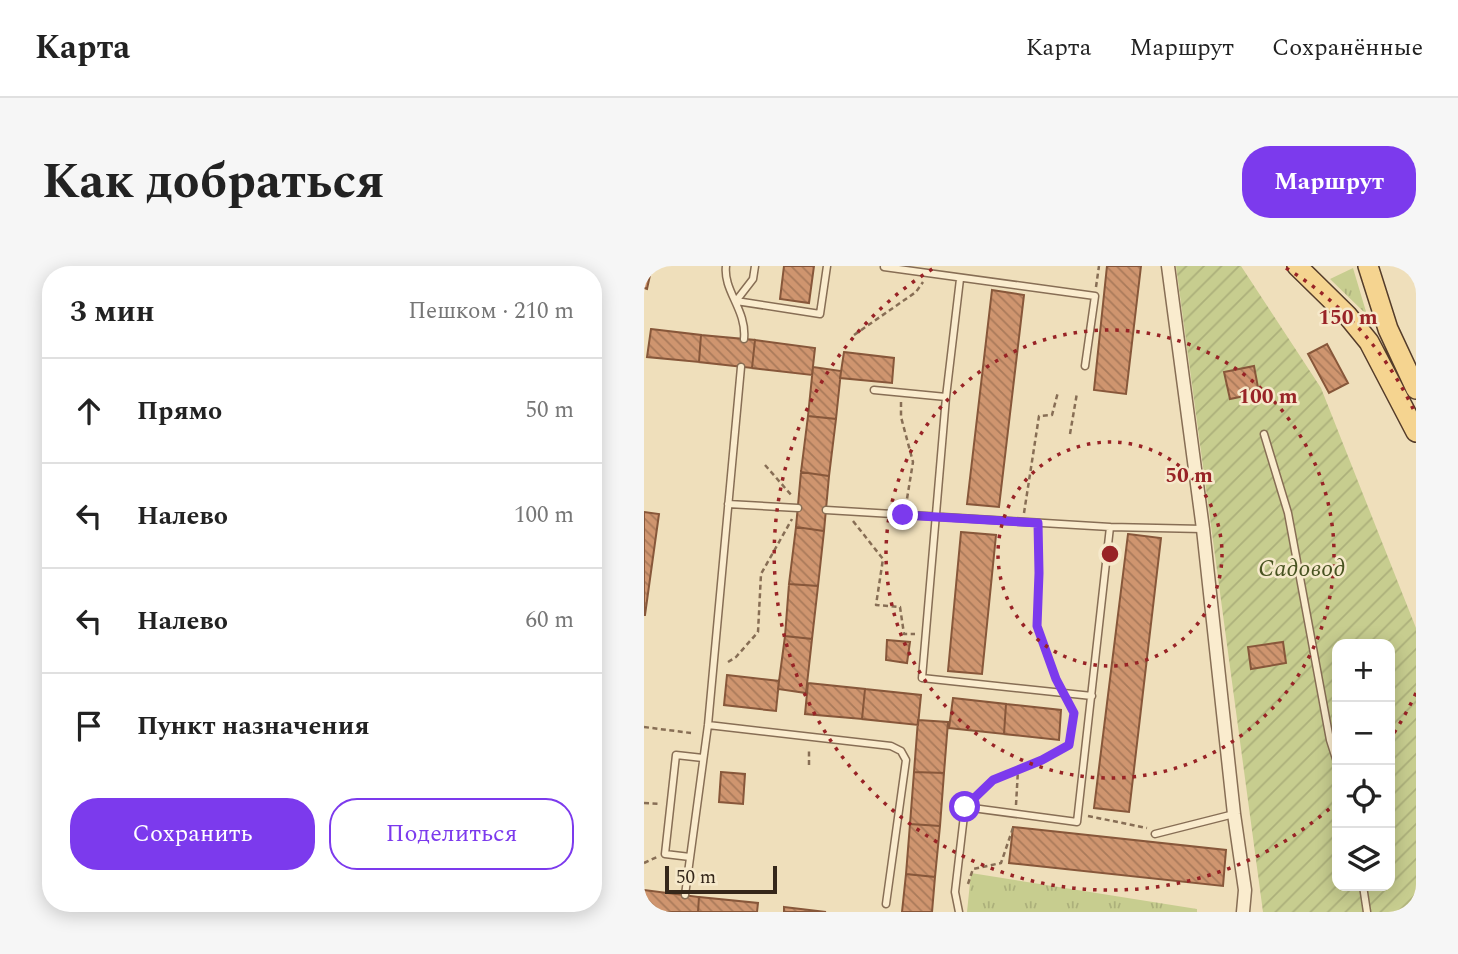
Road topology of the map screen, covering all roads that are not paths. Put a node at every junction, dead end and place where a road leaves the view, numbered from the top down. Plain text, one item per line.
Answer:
1 (726, 266) edge
2 (755, 266) edge
3 (827, 266) edge
4 (1168, 266) edge
5 (1321, 266) edge
6 (1368, 266) edge
7 (884, 267) edge
8 (1299, 267) edge
9 (960, 279) junction
10 (736, 301) junction
11 (744, 339) dead end
12 (1085, 366) dead end
13 (741, 367) dead end
14 (1416, 389) edge
15 (874, 390) dead end
16 (946, 397) junction
17 (1416, 432) edge
18 (1264, 435) dead end
19 (728, 504) junction
20 (798, 508) road end
21 (826, 510) dead end
22 (935, 517) junction
23 (1110, 527) junction
24 (1203, 529) junction
25 (1093, 696) junction
26 (708, 725) junction
27 (1332, 746) edge
28 (703, 758) junction
29 (1234, 814) junction
30 (1155, 834) dead end
31 (690, 857) junction
32 (1364, 891) edge
33 (685, 895) dead end
34 (886, 904) dead end
35 (959, 910) edge
36 (1243, 912) edge
37 (1367, 912) edge

1 - 10 lane
2 - 10 lane
3 - 10 lane
4 - 24 street
5 - 8 main road
6 - 14 main road
7 - 9 lane
8 - 17 main road
9 - 12 lane
9 - 16 lane
10 - 11 lane
13 - 19 lane
15 - 16 lane
16 - 22 lane
18 - 27 lane
19 - 20 lane
19 - 26 lane
21 - 22 lane
22 - 23 lane
22 - 25 lane
23 - 24 lane
23 - 25 lane
24 - 29 street
25 - 35 lane
26 - 28 lane
26 - 34 lane
28 - 31 lane
28 - 31 lane
29 - 30 lane
29 - 36 street
31 - 33 lane
32 - 37 lane

